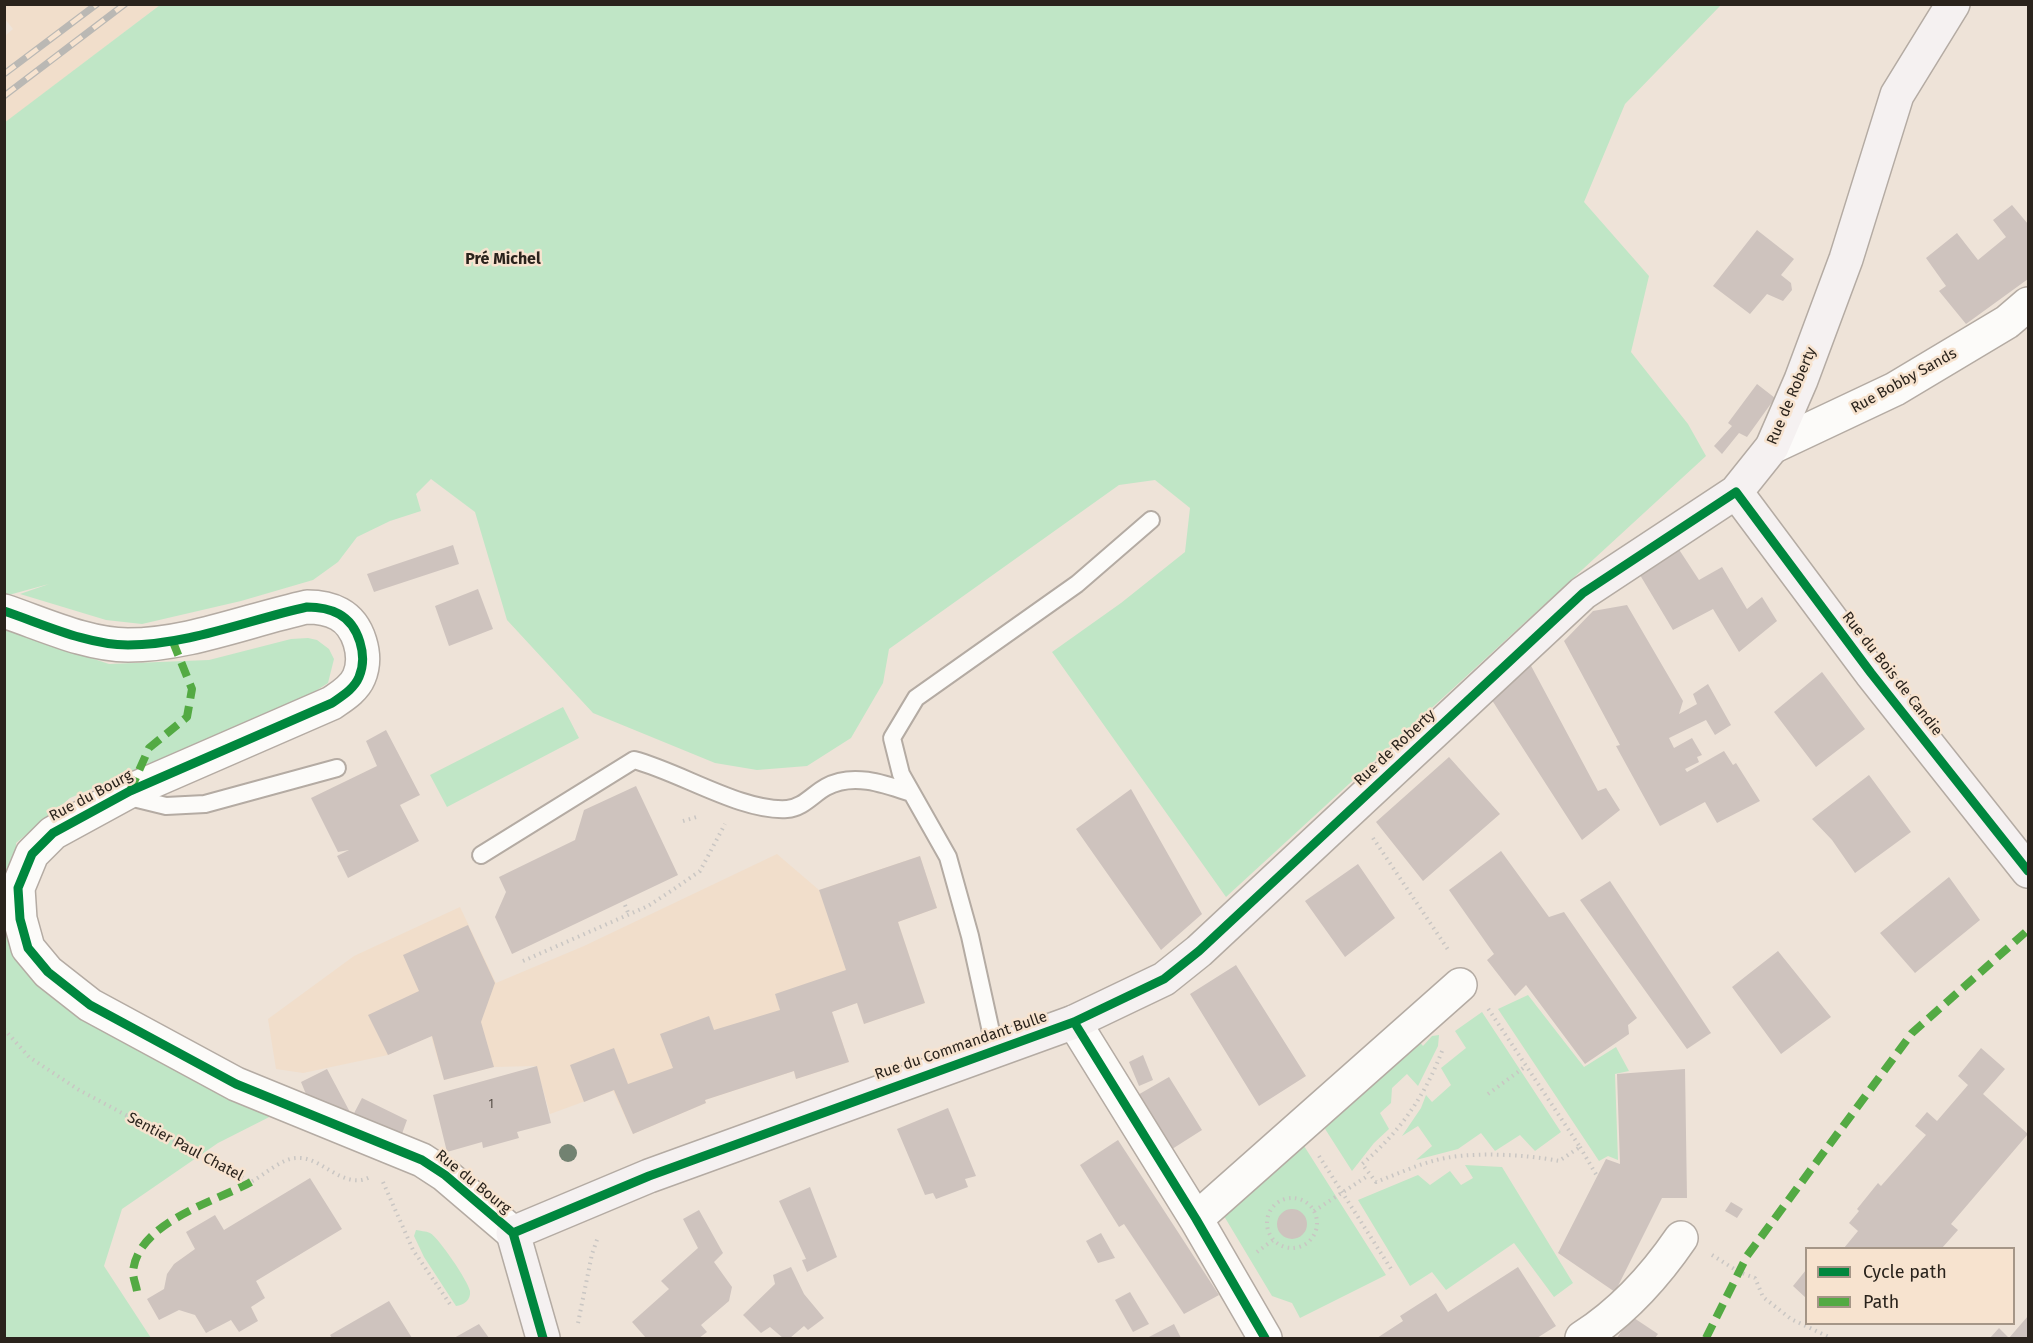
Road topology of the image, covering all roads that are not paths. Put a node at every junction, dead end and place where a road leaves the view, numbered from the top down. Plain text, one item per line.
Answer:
1 (1953, 4) edge
2 (2028, 304) edge
3 (1772, 447) junction
4 (1736, 492) junction
5 (1151, 520) dead end
6 (4, 612) edge
7 (337, 768) dead end
8 (911, 793) junction
9 (122, 795) junction
10 (481, 855) dead end
11 (2028, 872) edge
12 (1461, 977) road end
13 (1074, 1022) junction
14 (995, 1050) junction
15 (1196, 1219) junction
16 (513, 1233) junction
17 (1681, 1238) dead end
18 (543, 1338) edge
19 (1265, 1338) edge
20 (1582, 1338) edge

1 - 3 street, Rue de Roberty
2 - 3 street, Rue Bobby Sands
3 - 4 street, Rue de Roberty
4 - 11 street, Rue du Bois de Candie
4 - 13 street, Rue de Roberty
5 - 8 lane
6 - 9 street, Rue du Bourg
7 - 9 lane
8 - 10 lane
8 - 14 lane
9 - 16 street, Rue du Bourg
12 - 15 street
13 - 14 street, Rue du Commandant Bulle
13 - 15 street
14 - 16 street, Rue du Commandant Bulle
15 - 19 street
16 - 18 street
17 - 20 street

